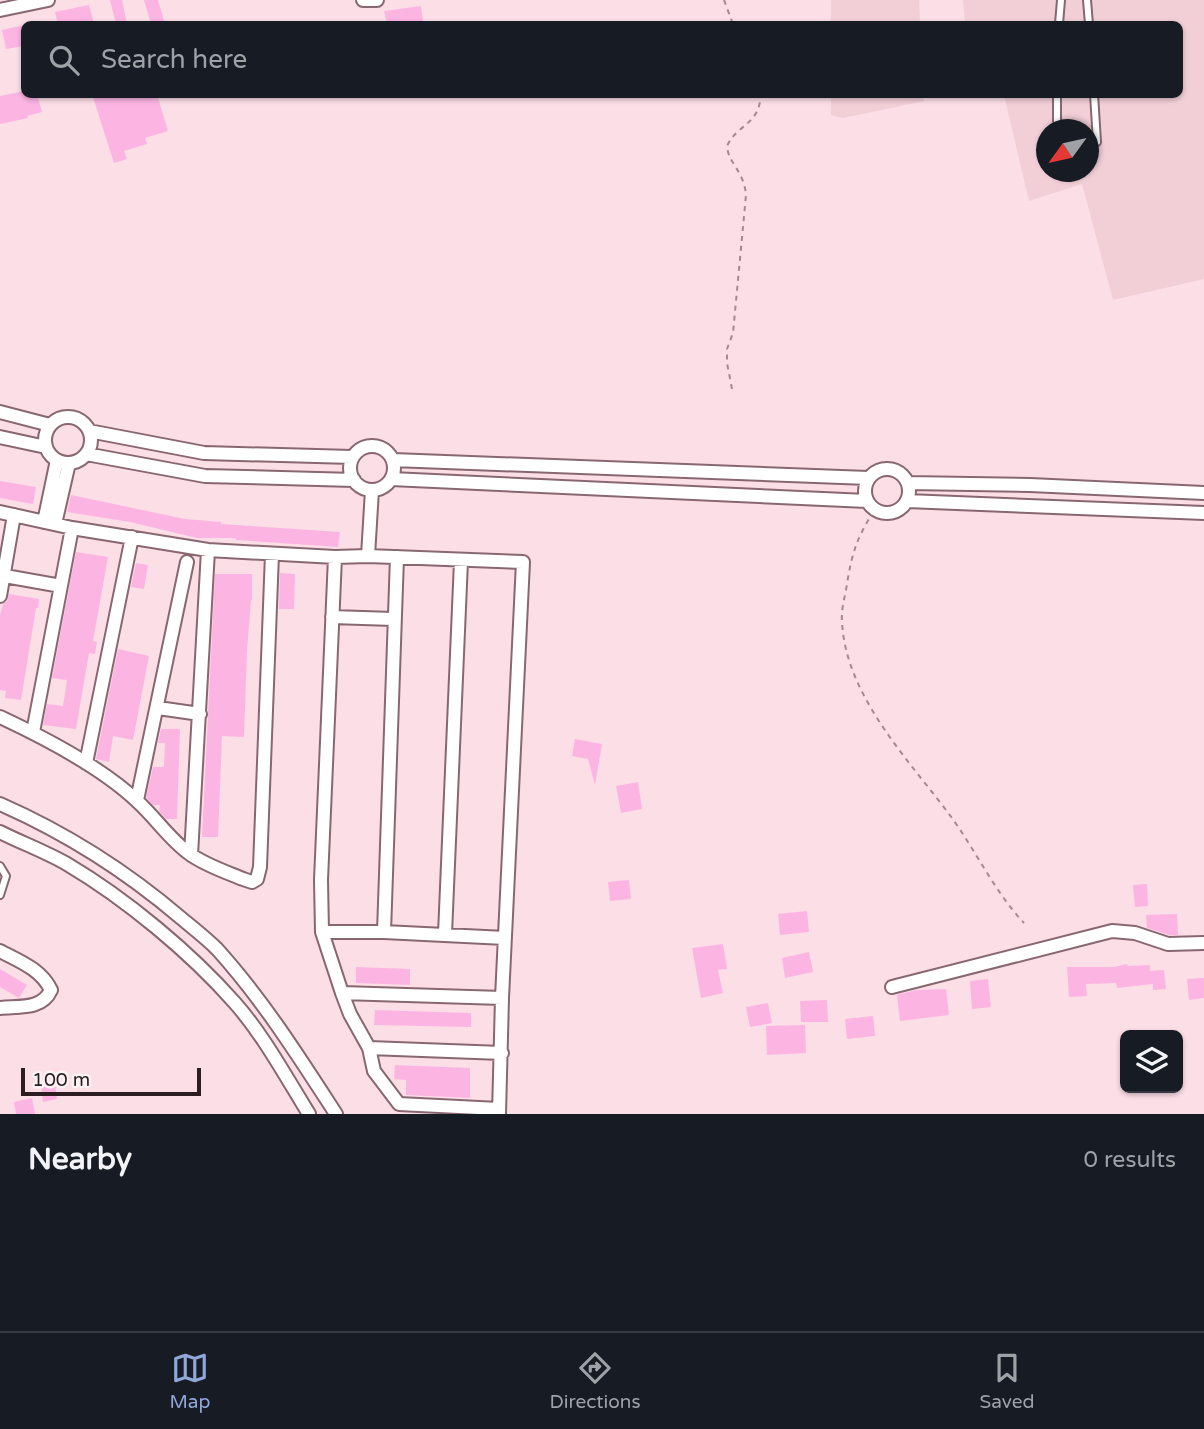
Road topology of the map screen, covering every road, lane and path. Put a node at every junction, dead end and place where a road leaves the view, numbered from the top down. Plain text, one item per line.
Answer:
1 (48, 0) edge
2 (363, 0) edge
3 (377, 0) edge
4 (724, 0) edge
5 (1061, 0) edge
6 (1087, 0) edge
7 (0, 10) edge
8 (732, 21) edge
9 (1059, 21) edge
10 (1089, 21) edge
11 (760, 98) edge
12 (1056, 98) edge
13 (1094, 98) edge
14 (1056, 119) edge
15 (1096, 119) edge
16 (732, 389) dead end
17 (0, 412) edge
18 (50, 425) junction
19 (89, 431) junction
20 (0, 437) edge
21 (46, 447) junction
22 (86, 454) junction
23 (352, 457) junction
24 (393, 460) junction
25 (63, 461) junction
26 (868, 478) junction
27 (391, 479) junction
28 (354, 480) junction
29 (908, 483) junction
30 (372, 490) junction
31 (1204, 493) edge
32 (906, 501) junction
33 (871, 505) junction
34 (0, 512) edge
35 (1204, 513) edge
36 (15, 515) junction
37 (50, 523) junction
38 (72, 528) junction
39 (132, 537) junction
40 (208, 550) junction
41 (272, 554) junction
42 (368, 556) junction
43 (335, 557) junction
44 (397, 557) junction
45 (461, 561) junction
46 (187, 562) dead end
47 (5, 576) junction
48 (61, 586) junction
49 (0, 596) edge
50 (331, 617) junction
51 (393, 619) junction
52 (158, 708) junction
53 (200, 714) junction
54 (0, 717) edge
55 (33, 732) junction
56 (86, 763) junction
57 (137, 800) junction
58 (0, 804) edge
59 (0, 833) edge
60 (191, 855) junction
61 (0, 866) edge
62 (149, 890) junction
63 (0, 895) edge
64 (131, 907) junction
65 (1024, 923) dead end
66 (322, 932) junction
67 (384, 932) junction
68 (445, 934) junction
69 (505, 938) junction
70 (1204, 943) edge
71 (0, 951) edge
72 (891, 987) dead end
73 (342, 993) junction
74 (502, 998) junction
75 (0, 1008) edge
76 (369, 1048) junction
77 (502, 1053) junction
78 (443, 1111) edge
79 (499, 1111) edge
80 (309, 1114) edge
81 (336, 1114) edge

1 - 7 street
2 - 3 street
4 - 8 path
5 - 9 lane
6 - 10 lane
11 - 16 path
12 - 14 lane
13 - 15 lane
17 - 18 street
18 - 19 street
18 - 21 street
19 - 22 street
19 - 23 street
20 - 21 street
21 - 25 street
22 - 25 street
22 - 28 street
23 - 24 street
23 - 28 street
24 - 26 street
24 - 27 street
25 - 37 street
26 - 29 street
26 - 33 street
27 - 30 street
27 - 33 street
28 - 30 street
29 - 31 street
29 - 32 street
30 - 42 street
32 - 33 street
32 - 35 street
33 - 65 path
34 - 36 street
36 - 37 street
36 - 47 street
37 - 38 street
38 - 39 street
38 - 48 street
39 - 40 street
39 - 56 street
40 - 41 street
40 - 53 street
41 - 43 street
41 - 60 street
42 - 43 street
42 - 44 street
43 - 50 street
44 - 45 street
44 - 51 street
45 - 68 street
45 - 69 street
46 - 52 street
47 - 48 street
47 - 49 street
48 - 55 street
50 - 51 street
50 - 66 street
51 - 67 street
52 - 53 street
52 - 57 street
53 - 60 street
54 - 55 street
55 - 56 street
56 - 57 street
57 - 60 street
58 - 62 street
59 - 64 street
61 - 63 lane
62 - 64 street
62 - 81 street
64 - 80 street
66 - 67 street
66 - 73 street
67 - 68 street
68 - 69 street
69 - 74 street
70 - 72 street
71 - 75 street
73 - 74 street
73 - 76 street
74 - 77 street
76 - 77 street
76 - 78 street
77 - 79 street
78 - 79 street

